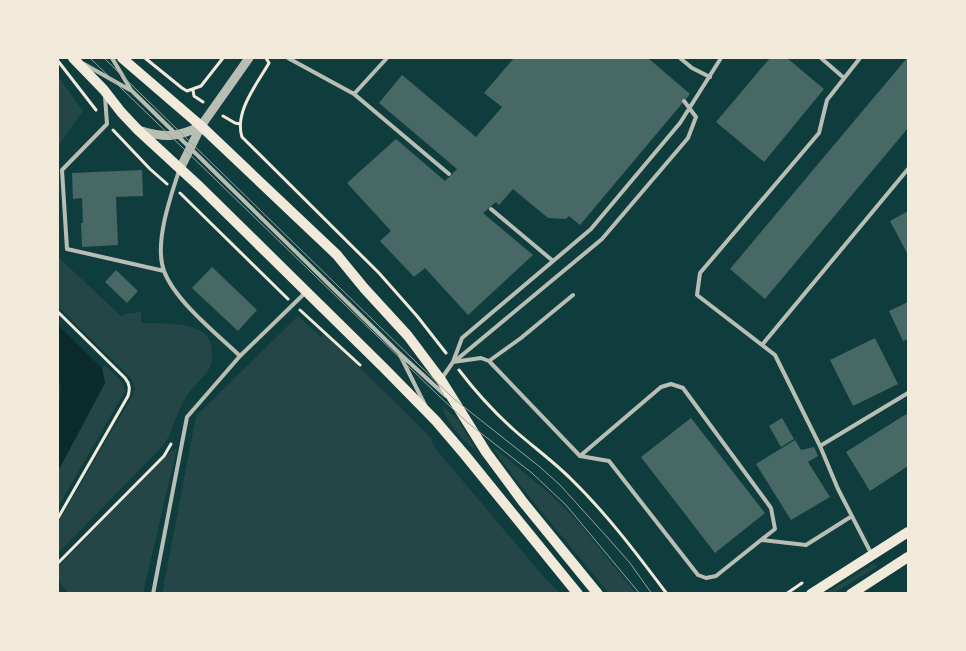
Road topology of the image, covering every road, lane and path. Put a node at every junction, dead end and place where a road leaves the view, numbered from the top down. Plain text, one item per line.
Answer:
1 (74, 58) edge
2 (112, 58) edge
3 (122, 58) edge
4 (145, 58) edge
5 (223, 58) edge
6 (249, 58) edge
7 (266, 58) edge
8 (288, 58) edge
9 (387, 58) edge
10 (680, 58) edge
11 (721, 58) edge
12 (821, 58) edge
13 (860, 58) edge
14 (710, 76) junction
15 (844, 78) junction
16 (104, 90) junction
17 (131, 90) junction
18 (193, 90) junction
19 (354, 94) junction
20 (194, 96) dead end
21 (684, 101) dead end
22 (235, 124) dead end
23 (240, 124) junction
24 (201, 126) junction
25 (138, 130) junction
26 (177, 135) junction
27 (245, 141) junction
28 (241, 145) dead end
29 (190, 148) junction
30 (180, 169) junction
31 (908, 169) edge
32 (449, 174) dead end
33 (183, 195) dead end
34 (492, 209) dead end
35 (553, 261) junction
36 (164, 271) junction
37 (379, 273) junction
38 (375, 277) dead end
39 (306, 292) junction
40 (574, 295) dead end
41 (294, 304) junction
42 (58, 312) edge
43 (762, 345) junction
44 (399, 353) junction
45 (240, 356) junction
46 (489, 361) junction
47 (453, 362) junction
48 (362, 366) dead end
49 (441, 380) junction
50 (908, 393) edge
51 (459, 407) junction
52 (431, 416) junction
53 (172, 442) dead end
54 (820, 446) junction
55 (580, 456) junction
56 (852, 516) junction
57 (58, 518) edge
58 (908, 532) edge
59 (761, 540) junction
60 (872, 555) junction
61 (908, 557) edge
62 (58, 563) edge
63 (153, 594) edge
64 (578, 594) edge
65 (598, 594) edge
66 (667, 594) edge
67 (811, 594) edge
68 (851, 594) edge

1 - 16 main road
1 - 17 lane
2 - 17 lane
3 - 24 main road
4 - 18 path
5 - 18 path
6 - 24 street
7 - 23 path
8 - 19 lane
9 - 19 lane
10 - 14 lane
11 - 14 lane
12 - 15 lane
13 - 15 lane
14 - 35 lane
15 - 43 lane
16 - 25 main road
16 - 36 lane
17 - 26 lane
18 - 20 path
19 - 32 lane
21 - 47 lane
22 - 23 path
23 - 27 path
24 - 26 street
24 - 29 street
24 - 49 main road
25 - 26 street
25 - 30 main road
26 - 29 lane
27 - 28 path
27 - 37 path
29 - 30 street
29 - 44 lane
30 - 36 lane
30 - 39 main road
31 - 43 lane
33 - 41 path
34 - 35 lane
35 - 47 lane
36 - 45 lane
37 - 38 path
37 - 47 path
39 - 41 lane
39 - 52 main road
40 - 46 lane
41 - 45 lane
41 - 48 path
42 - 57 path
43 - 54 lane
44 - 51 lane
44 - 52 lane
45 - 63 lane
46 - 47 lane
46 - 55 lane
47 - 49 lane
47 - 66 path
49 - 51 main road
50 - 54 lane
51 - 65 main road
52 - 64 main road
53 - 62 path
54 - 56 lane
55 - 59 lane
55 - 59 lane
56 - 59 lane
56 - 60 lane
58 - 60 main road
60 - 67 main road
61 - 68 main road

